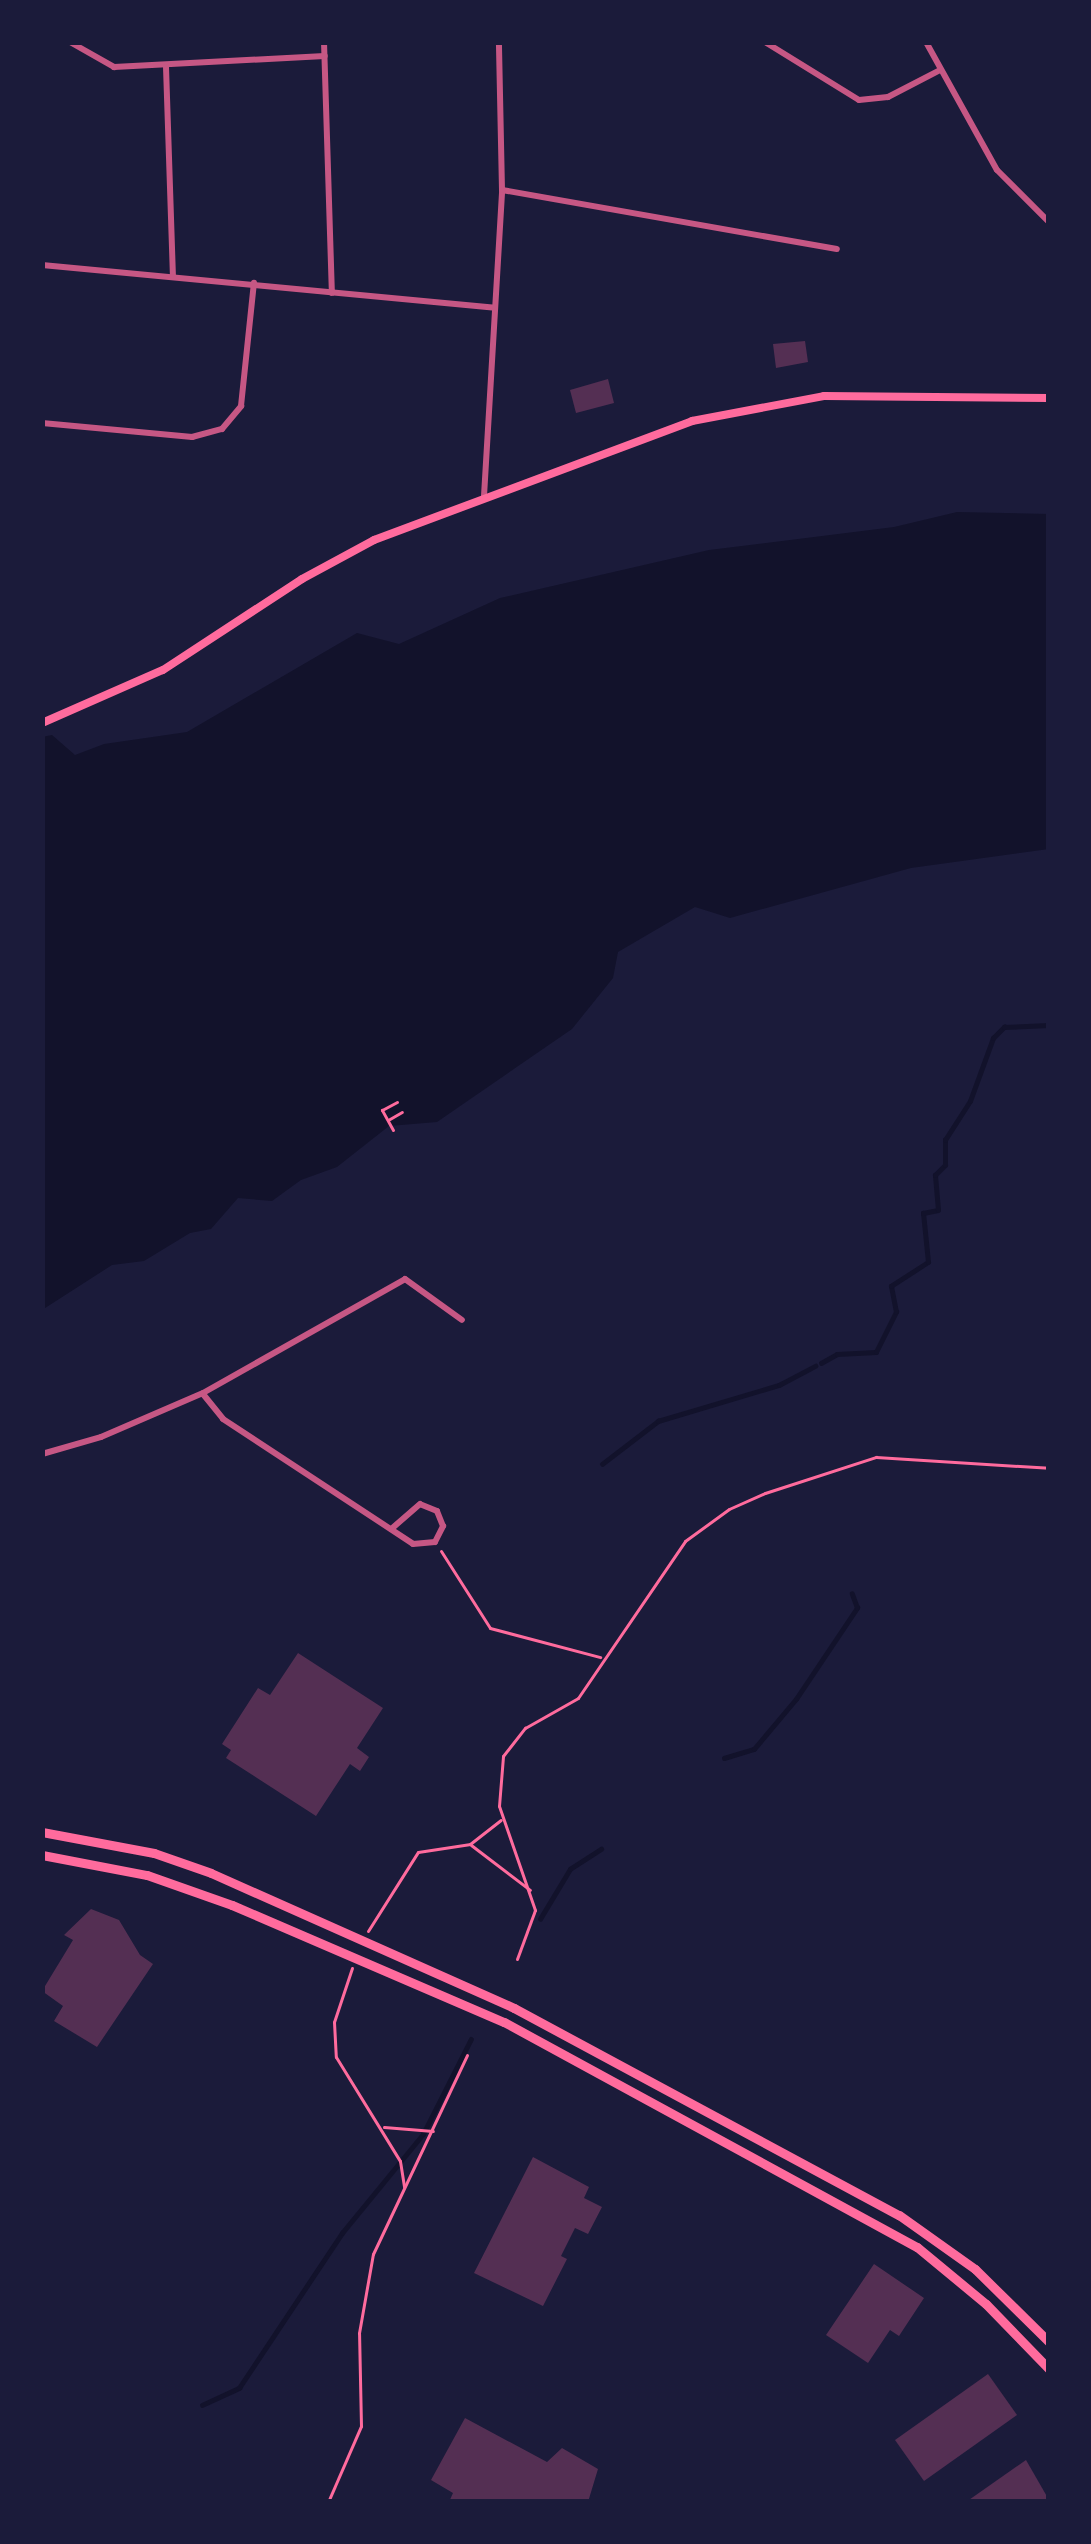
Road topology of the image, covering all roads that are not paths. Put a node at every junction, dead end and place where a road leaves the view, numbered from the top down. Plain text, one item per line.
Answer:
1 (70, 42) edge
2 (324, 42) edge
3 (499, 42) edge
4 (765, 42) edge
5 (926, 42) edge
6 (325, 56) junction
7 (166, 67) junction
8 (940, 70) junction
9 (502, 190) junction
10 (1049, 222) edge
11 (837, 249) dead end
12 (42, 265) edge
13 (173, 276) junction
14 (254, 284) junction
15 (332, 293) junction
16 (495, 308) junction
17 (1049, 398) edge
18 (42, 423) edge
19 (484, 496) junction
20 (42, 723) edge
21 (462, 1320) dead end
22 (203, 1394) junction
23 (42, 1454) edge
24 (391, 1529) junction
25 (44, 1834) edge
26 (42, 1856) edge
27 (1049, 2342) edge
28 (1049, 2369) edge

1 - 7 street
2 - 6 street
3 - 9 street
4 - 8 street
5 - 8 street
6 - 7 street
6 - 15 street
7 - 13 street
8 - 10 street
9 - 11 street
9 - 16 street
12 - 13 street
13 - 14 street
14 - 15 street
14 - 18 street
15 - 16 street
16 - 19 street
17 - 19 main road
19 - 20 main road
21 - 22 street
22 - 23 street
22 - 24 street
24 - 24 street
25 - 27 main road
26 - 28 main road

